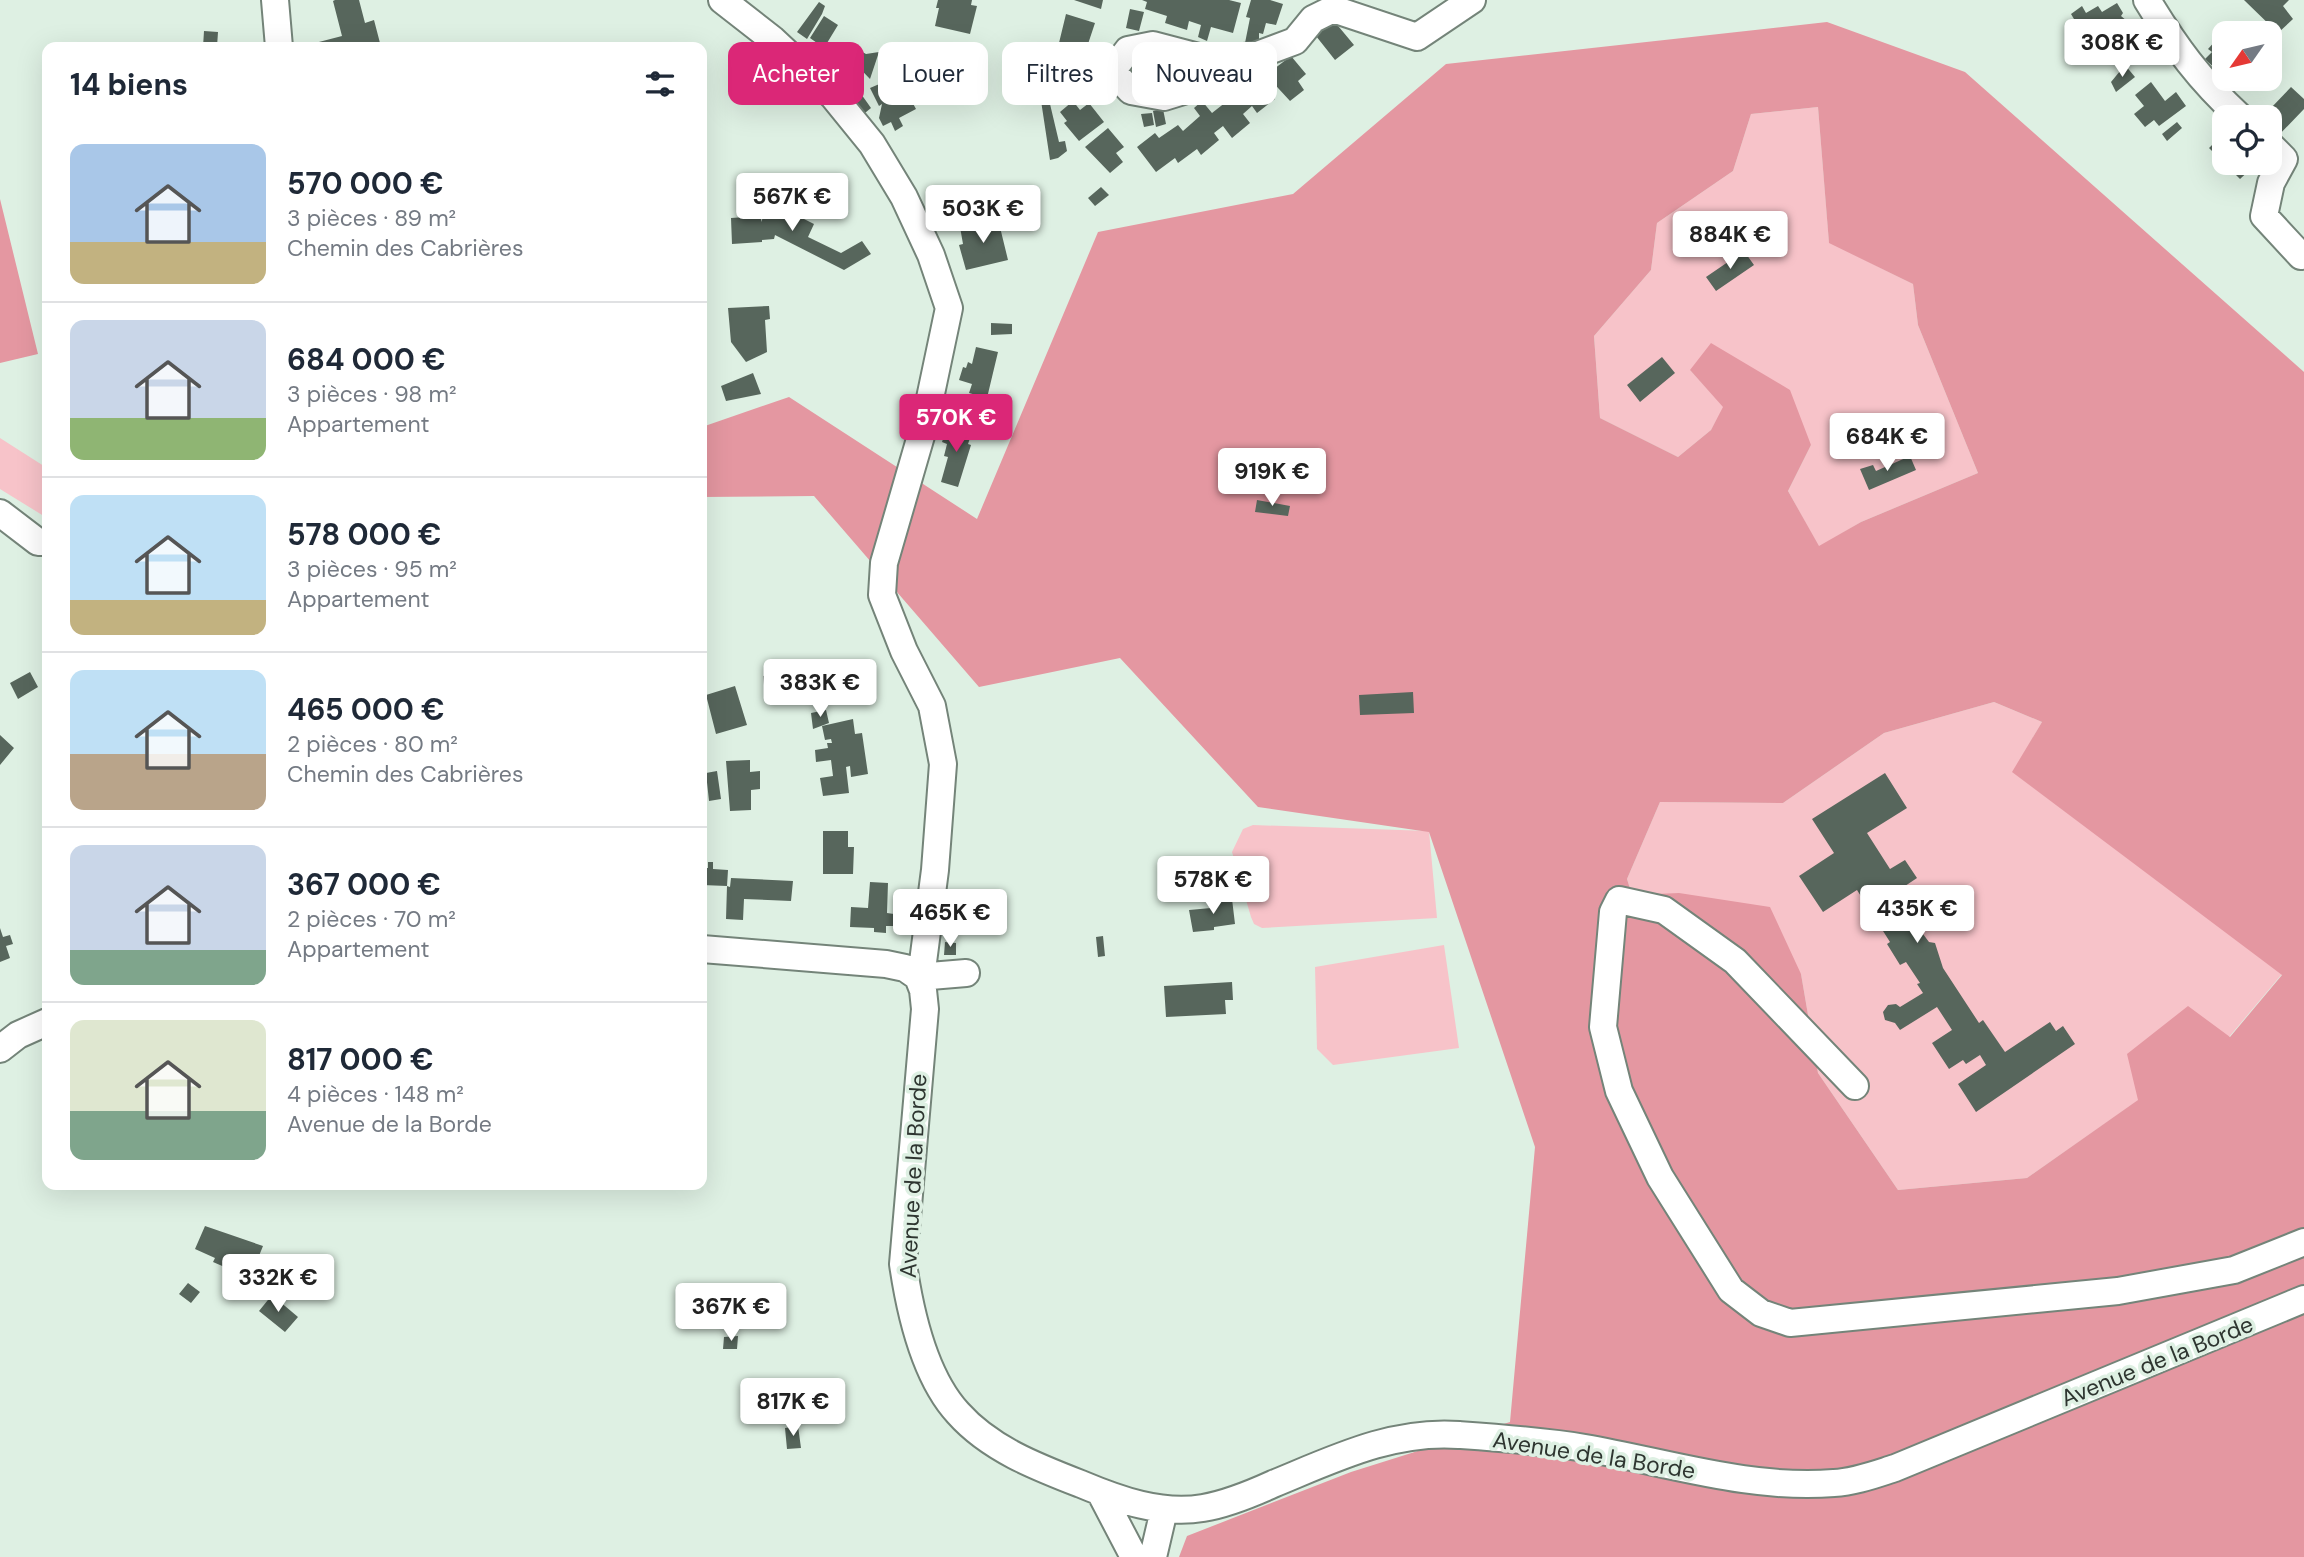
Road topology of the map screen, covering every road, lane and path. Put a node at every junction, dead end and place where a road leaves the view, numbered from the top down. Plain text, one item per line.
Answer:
1 (275, 0) edge
2 (722, 0) edge
3 (1472, 0) edge
4 (2147, 0) edge
5 (279, 42) edge
6 (1277, 48) edge
7 (2227, 105) edge
8 (2275, 175) edge
9 (2301, 256) dead end
10 (0, 513) edge
11 (42, 542) edge
12 (707, 949) edge
13 (966, 973) dead end
14 (918, 977) junction
15 (42, 1023) edge
16 (0, 1049) edge
17 (1855, 1086) dead end
18 (2304, 1242) edge
19 (2304, 1299) edge
20 (1100, 1492) junction
21 (1164, 1510) junction
22 (1135, 1557) edge
23 (1153, 1557) edge

1 - 5 street
2 - 14 street
3 - 6 street
4 - 7 street
8 - 9 street
10 - 11 street
12 - 14 street
13 - 14 street
14 - 20 street, Avenue de la Borde
15 - 16 street
17 - 18 street
19 - 21 street, Avenue de la Borde
20 - 21 street, Avenue de la Borde
20 - 22 street
21 - 23 street

